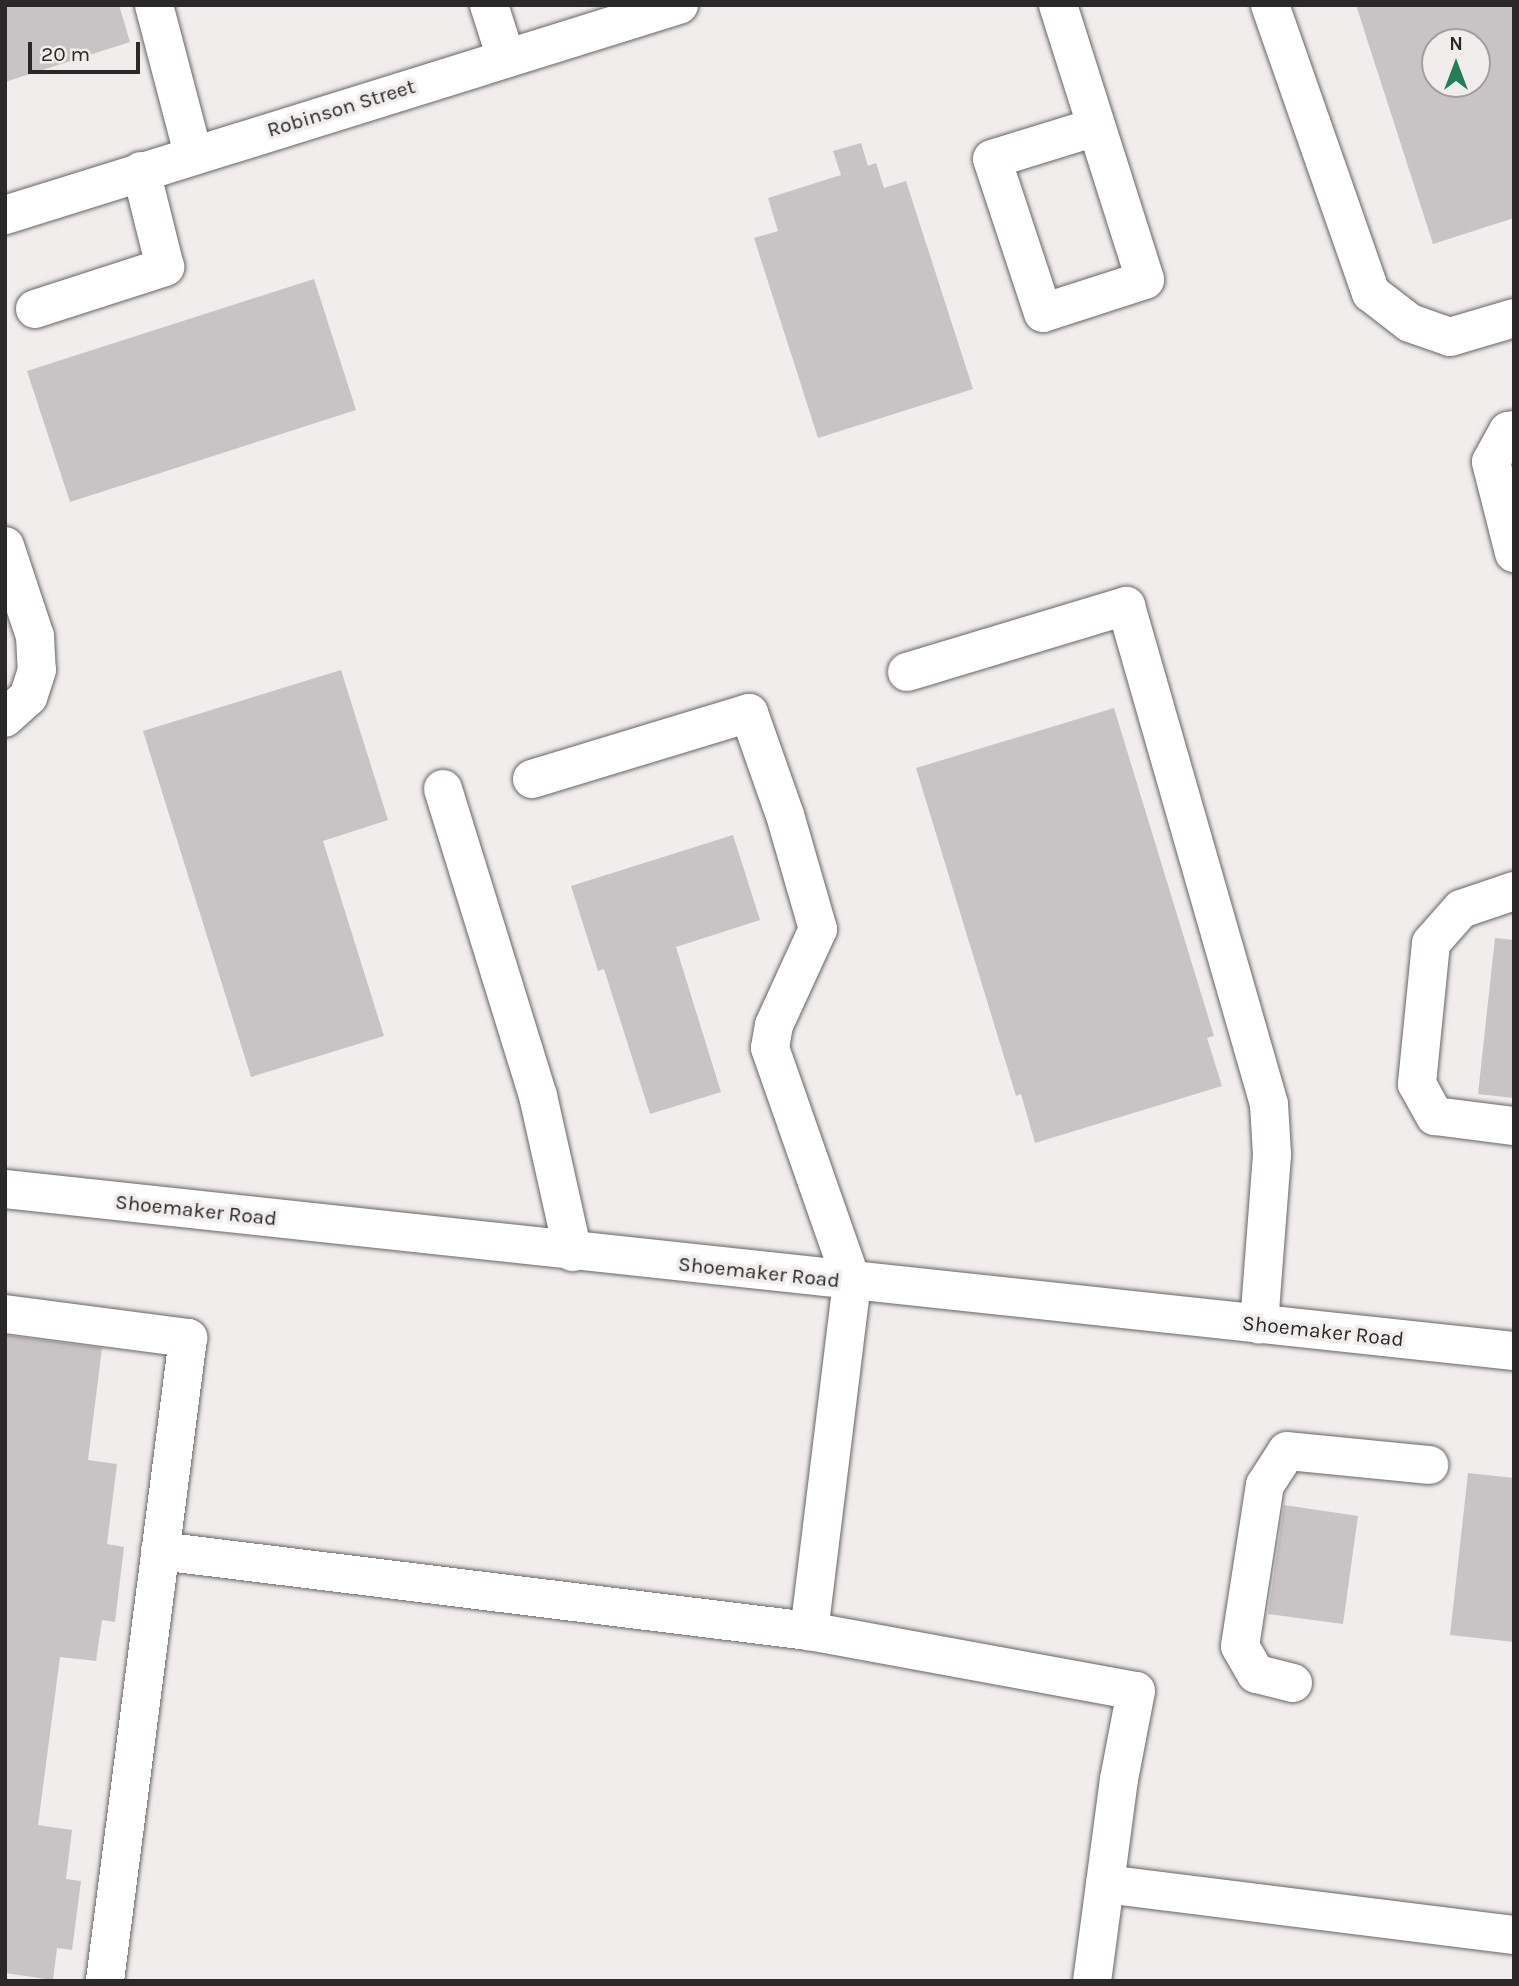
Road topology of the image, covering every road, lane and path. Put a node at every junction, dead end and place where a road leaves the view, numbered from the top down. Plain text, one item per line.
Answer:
1 (154, 5) edge
2 (489, 5) edge
3 (679, 5) edge
4 (1058, 5) edge
5 (1270, 5) edge
6 (506, 58) junction
7 (1096, 127) junction
8 (193, 154) junction
9 (141, 171) junction
10 (5, 215) edge
11 (36, 309) dead end
12 (1514, 318) edge
13 (1514, 430) edge
14 (5, 546) edge
15 (1514, 553) edge
16 (907, 672) dead end
17 (5, 718) edge
18 (533, 779) dead end
19 (443, 789) dead end
20 (1514, 891) edge
21 (1514, 1126) edge
22 (5, 1189) edge
23 (573, 1252) junction
24 (852, 1282) junction
25 (5, 1314) edge
26 (1259, 1325) junction
27 (1514, 1351) edge
28 (1429, 1465) dead end
29 (160, 1551) junction
30 (809, 1631) junction
31 (1293, 1683) dead end
32 (1105, 1884) junction
33 (1514, 1935) edge
34 (105, 1981) edge
35 (1092, 1981) edge

1 - 8 street
2 - 6 street
3 - 6 street, Robinson Street
4 - 7 street
5 - 12 street
6 - 8 street, Robinson Street
7 - 7 street
8 - 9 street, Robinson Street
9 - 10 street, Robinson Street
9 - 11 street
13 - 15 street
14 - 17 street
16 - 26 street
18 - 24 street
19 - 23 street
20 - 21 street
22 - 23 street, Shoemaker Road
23 - 24 street, Shoemaker Road
24 - 26 street, Shoemaker Road
24 - 30 street
25 - 29 street
26 - 27 street, Shoemaker Road
28 - 31 street
29 - 30 street
29 - 34 street
30 - 32 street
32 - 33 street
32 - 35 street

